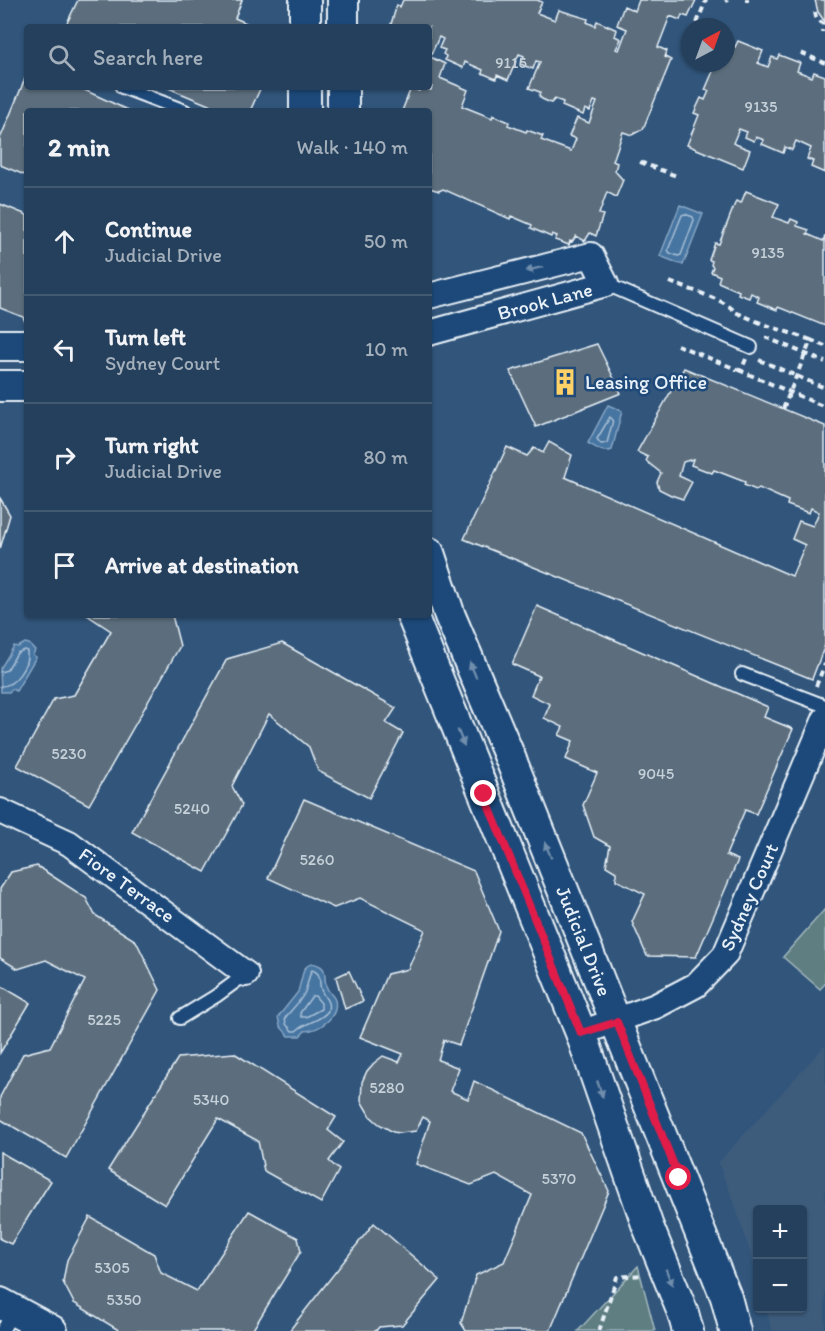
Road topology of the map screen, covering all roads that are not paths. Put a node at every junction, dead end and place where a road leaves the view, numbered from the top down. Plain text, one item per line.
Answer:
1 (305, 0) edge
2 (343, 0) edge
3 (305, 24) edge
4 (343, 24) edge
5 (130, 90) edge
6 (305, 90) edge
7 (343, 90) edge
8 (177, 108) edge
9 (305, 108) edge
10 (342, 108) edge
11 (606, 284) junction
12 (432, 295) edge
13 (432, 332) edge
14 (0, 345) edge
15 (24, 345) edge
16 (749, 351) road end
17 (0, 386) edge
18 (24, 386) edge
19 (432, 562) edge
20 (413, 618) edge
21 (742, 674) dead end
22 (825, 706) edge
23 (818, 710) edge
24 (0, 811) edge
25 (246, 974) joint
26 (180, 1018) dead end
27 (617, 1022) junction
28 (581, 1033) junction
29 (6, 1315) edge
30 (50, 1331) edge
31 (688, 1331) edge
32 (735, 1331) edge

1 - 3 street
2 - 4 street
5 - 8 lane
6 - 9 street
7 - 10 street
11 -> 12 street, Brook Lane
11 - 13 street, Brook Lane
11 - 16 lane
14 - 15 street
17 - 18 street
27 -> 19 street, Judicial Drive
20 -> 28 street, Judicial Drive
21 - 23 lane
22 - 23 lane
23 - 27 street, Sydney Court
24 - 25 street, Fiore Terrace
25 - 26 lane
27 - 28 street, Sydney Court
27 - 32 street, Judicial Drive
28 -> 31 street, Judicial Drive
29 - 30 street

